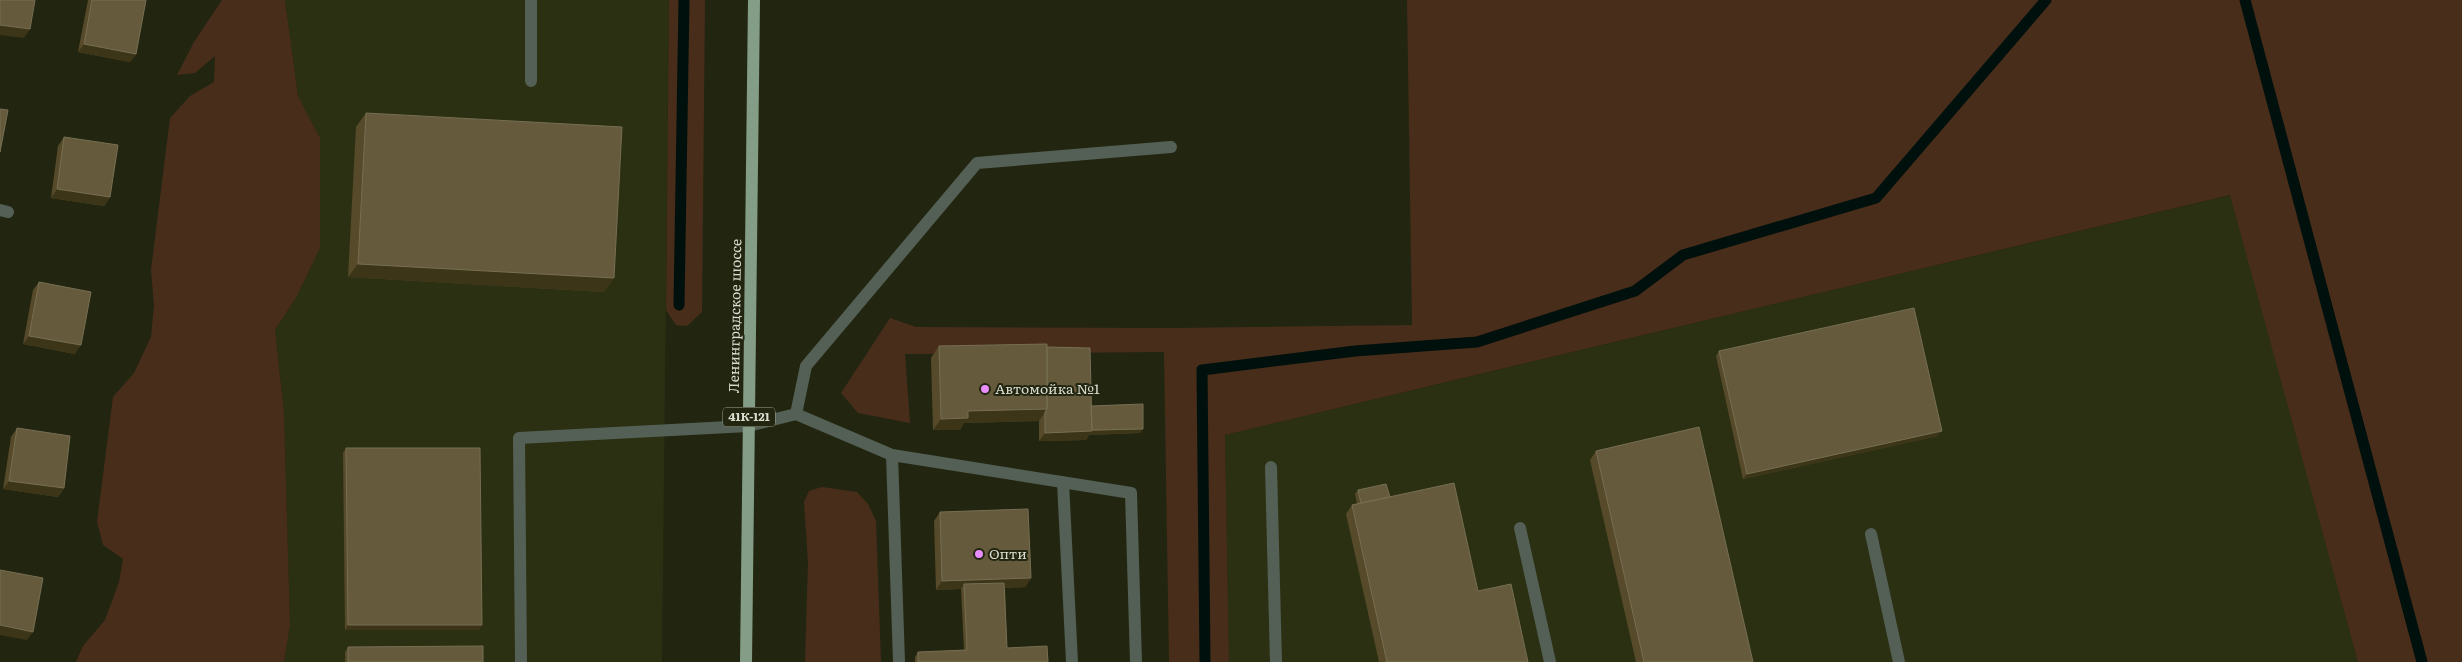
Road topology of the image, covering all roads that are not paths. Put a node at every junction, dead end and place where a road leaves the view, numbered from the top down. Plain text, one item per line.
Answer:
1 (531, 0) edge
2 (754, 0) edge
3 (531, 81) dead end
4 (1171, 146) dead end
5 (796, 414) junction
6 (748, 426) junction
7 (892, 455) junction
8 (1271, 467) dead end
9 (1063, 482) junction
10 (1520, 528) dead end
11 (1871, 534) dead end
12 (521, 662) edge
13 (746, 662) edge
14 (899, 662) edge
15 (1072, 662) edge
16 (1136, 662) edge
17 (1276, 662) edge
18 (1550, 662) edge
19 (1899, 662) edge

1 - 3 lane
2 - 6 main road, Ленинградское шоссе / 41К-121
4 - 5 lane
5 - 6 lane
5 - 7 lane
6 - 12 lane
6 - 13 main road, Ленинградское шоссе / 41К-121
7 - 9 lane
7 - 14 lane
8 - 17 lane
9 - 15 lane
9 - 16 lane
10 - 18 lane
11 - 19 lane

